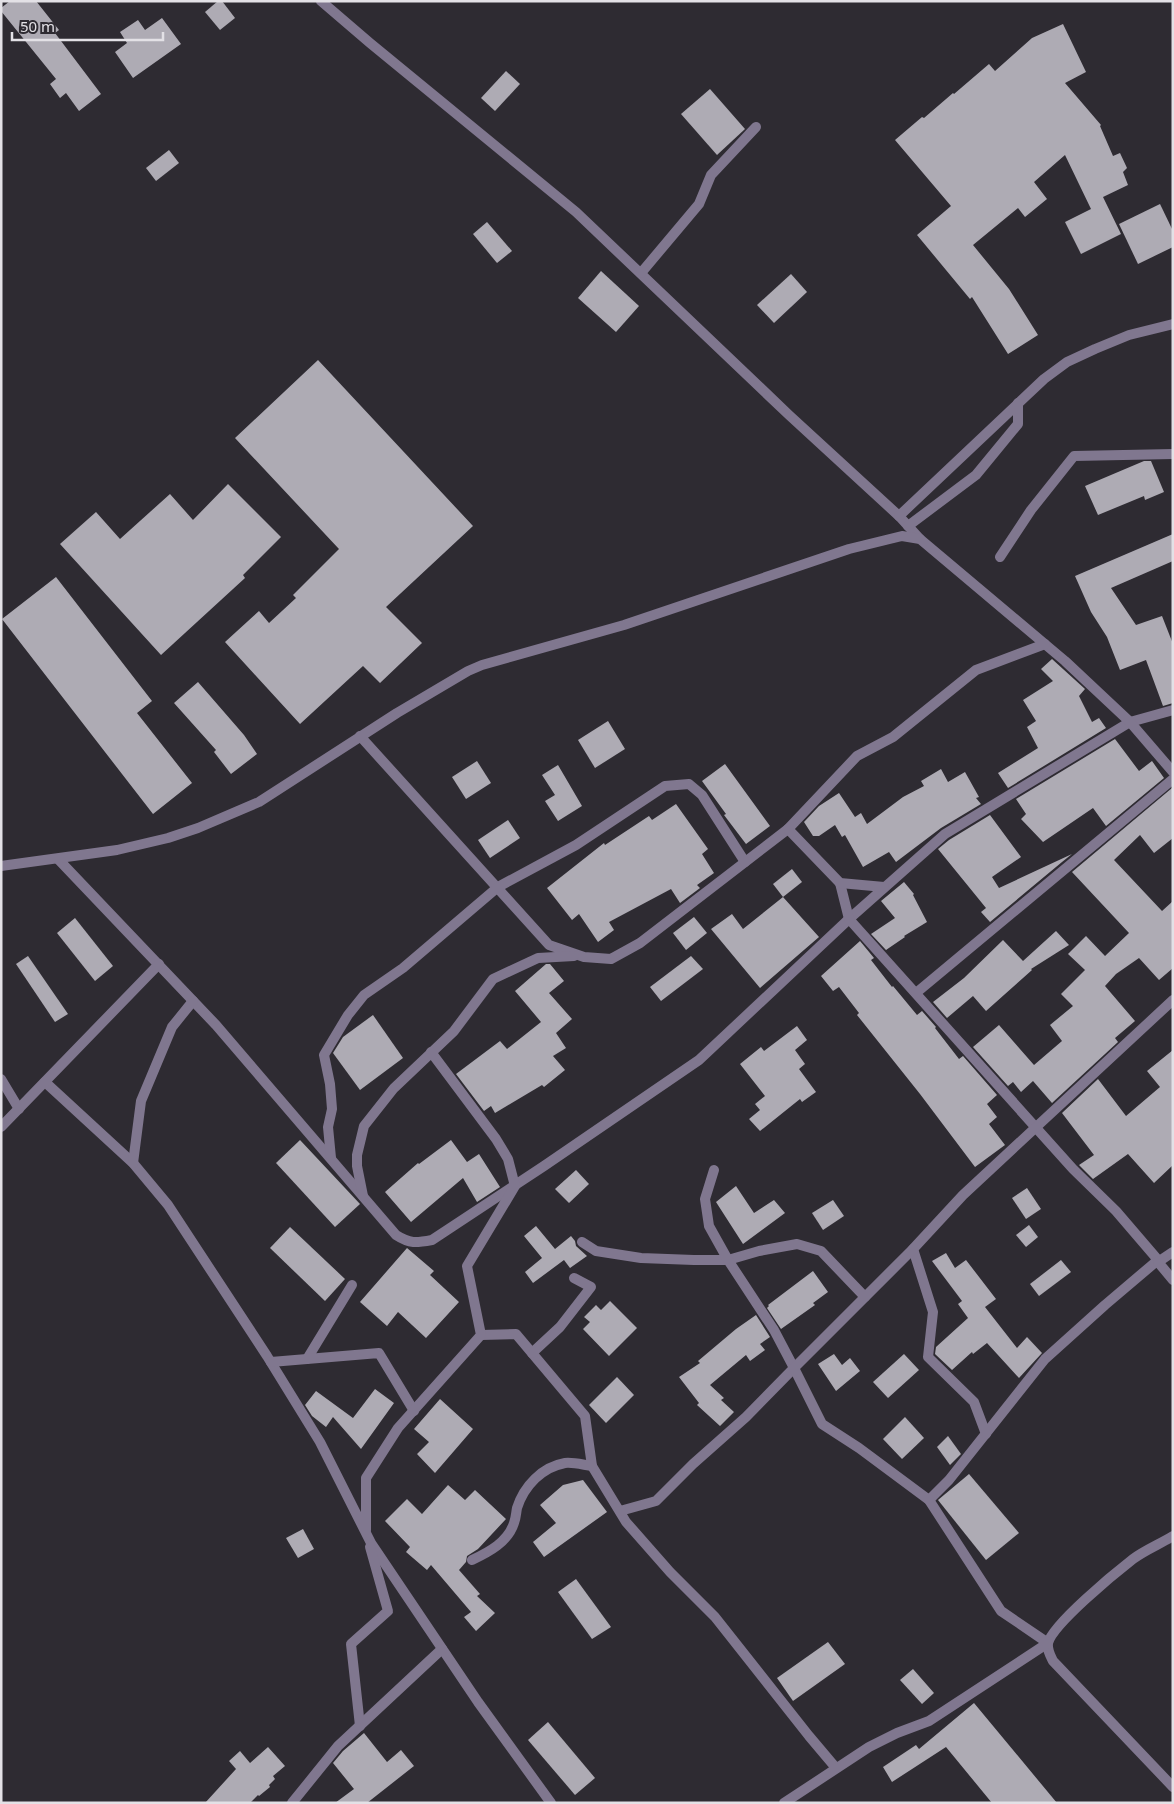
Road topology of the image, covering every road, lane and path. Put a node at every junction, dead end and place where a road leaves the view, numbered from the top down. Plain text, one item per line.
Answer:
1 (321, 1) edge
2 (756, 127) dead end
3 (641, 273) junction
4 (1173, 324) edge
5 (1018, 403) junction
6 (1173, 454) edge
7 (899, 516) junction
8 (908, 526) junction
9 (920, 539) junction
10 (1000, 558) dead end
11 (1045, 644) junction
12 (1173, 710) edge
13 (1130, 722) junction
14 (360, 736) junction
15 (1173, 772) edge
16 (1173, 779) edge
17 (788, 829) junction
18 (58, 859) junction
19 (745, 862) junction
20 (1, 866) edge
21 (840, 883) junction
22 (498, 886) junction
23 (884, 887) junction
24 (849, 919) junction
25 (579, 955) junction
26 (159, 964) junction
27 (916, 993) junction
28 (193, 1000) junction
29 (1173, 1000) edge
30 (431, 1052) junction
31 (1, 1079) edge
32 (45, 1082) junction
33 (19, 1110) junction
34 (1, 1127) edge
35 (1036, 1127) junction
36 (331, 1158) junction
37 (133, 1164) junction
38 (714, 1170) dead end
39 (515, 1186) junction
40 (363, 1196) junction
41 (582, 1242) dead end
42 (913, 1249) junction
43 (1173, 1252) edge
44 (728, 1260) junction
45 (574, 1278) dead end
46 (1173, 1280) edge
47 (352, 1285) dead end
48 (865, 1298) junction
49 (481, 1335) junction
50 (532, 1353) junction
51 (307, 1359) junction
52 (271, 1362) junction
53 (794, 1368) junction
54 (414, 1411) junction
55 (986, 1434) junction
56 (592, 1466) junction
57 (929, 1500) junction
58 (620, 1511) junction
59 (366, 1532) junction
60 (1173, 1536) edge
61 (472, 1560) dead end
62 (1048, 1643) junction
63 (442, 1649) junction
64 (360, 1726) junction
65 (836, 1768) junction
66 (1173, 1787) edge
67 (292, 1803) edge
68 (551, 1803) edge
69 (784, 1803) edge

1 - 3 street
2 - 3 street
3 - 7 street
4 - 5 street
5 - 7 street
5 - 8 street
6 - 10 street
7 - 8 street
8 - 9 street
9 - 11 street
9 - 14 street
11 - 13 street
11 - 17 street
12 - 13 street
13 - 15 street
13 - 23 street
14 - 18 street
14 - 22 street
16 - 27 street
17 - 19 street
17 - 21 street
18 - 20 street
18 - 26 street
19 - 22 street
19 - 25 street
21 - 23 street
21 - 24 street
22 - 25 street
22 - 36 street
23 - 24 street
24 - 27 street
24 - 39 street
25 - 30 street
26 - 28 street
26 - 32 street
27 - 35 street
28 - 36 street
28 - 37 street
29 - 35 street
30 - 39 street
30 - 40 street
31 - 33 street
32 - 33 street
32 - 37 street
33 - 34 street
35 - 42 street
35 - 55 street
36 - 40 street
37 - 52 street
38 - 44 street
39 - 40 street
39 - 49 street
41 - 44 street
42 - 48 street
42 - 55 street
43 - 46 street
44 - 48 street
44 - 53 street
45 - 50 street
47 - 51 street
48 - 53 street
49 - 50 street
49 - 54 street
50 - 56 street
51 - 52 street
51 - 54 street
52 - 59 street
53 - 57 street
53 - 58 street
54 - 59 street
55 - 57 street
56 - 58 street
56 - 61 street
57 - 62 street
58 - 65 street
59 - 63 street
59 - 64 street
60 - 62 street
62 - 65 street
62 - 66 street
63 - 64 street
63 - 68 street
64 - 67 street
65 - 69 street

